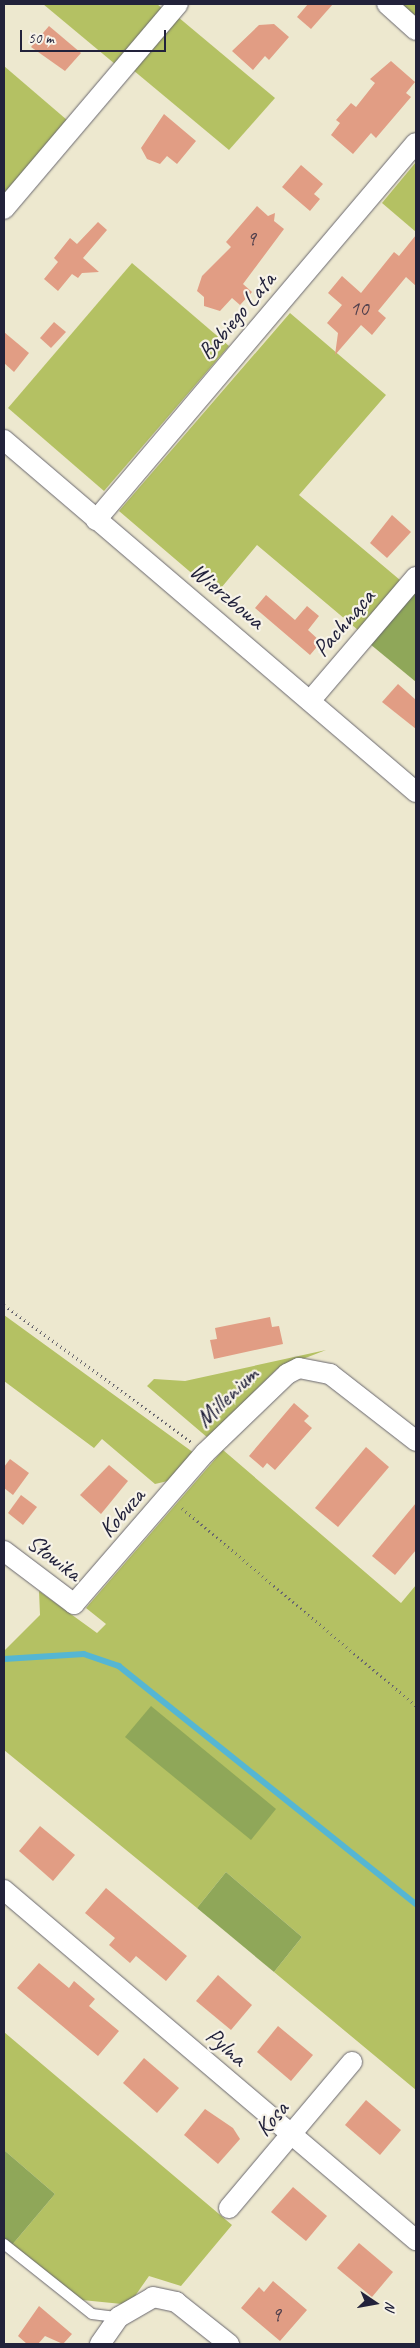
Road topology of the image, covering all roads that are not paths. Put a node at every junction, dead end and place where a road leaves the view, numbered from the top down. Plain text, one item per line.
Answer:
1 (178, 4) edge
2 (387, 4) edge
3 (416, 30) edge
4 (416, 143) edge
5 (4, 209) edge
6 (4, 440) edge
7 (96, 520) junction
8 (416, 577) edge
9 (310, 701) junction
10 (416, 792) edge
11 (416, 1442) edge
12 (205, 1453) joint
13 (4, 1551) edge
14 (74, 1604) joint
15 (4, 1890) edge
16 (352, 2062) dead end
17 (291, 2135) junction
18 (229, 2208) dead end
19 (416, 2240) edge
20 (4, 2244) edge
21 (119, 2317) junction
22 (100, 2344) edge
23 (230, 2344) edge

1 - 5 street
2 - 3 street
4 - 7 street, Babiego Lata
6 - 7 street, Wierzbowa
7 - 9 street, Wierzbowa
8 - 9 street, Pachnąca
9 - 10 street, Wierzbowa
11 - 12 street, Millenium
12 - 14 street, Kobuza
13 - 14 street, Słowika
15 - 17 street, Pylna
16 - 17 street, Kosa
17 - 18 street, Kosa
17 - 19 street, Pylna
20 - 21 lane
21 - 22 street
21 - 23 street

